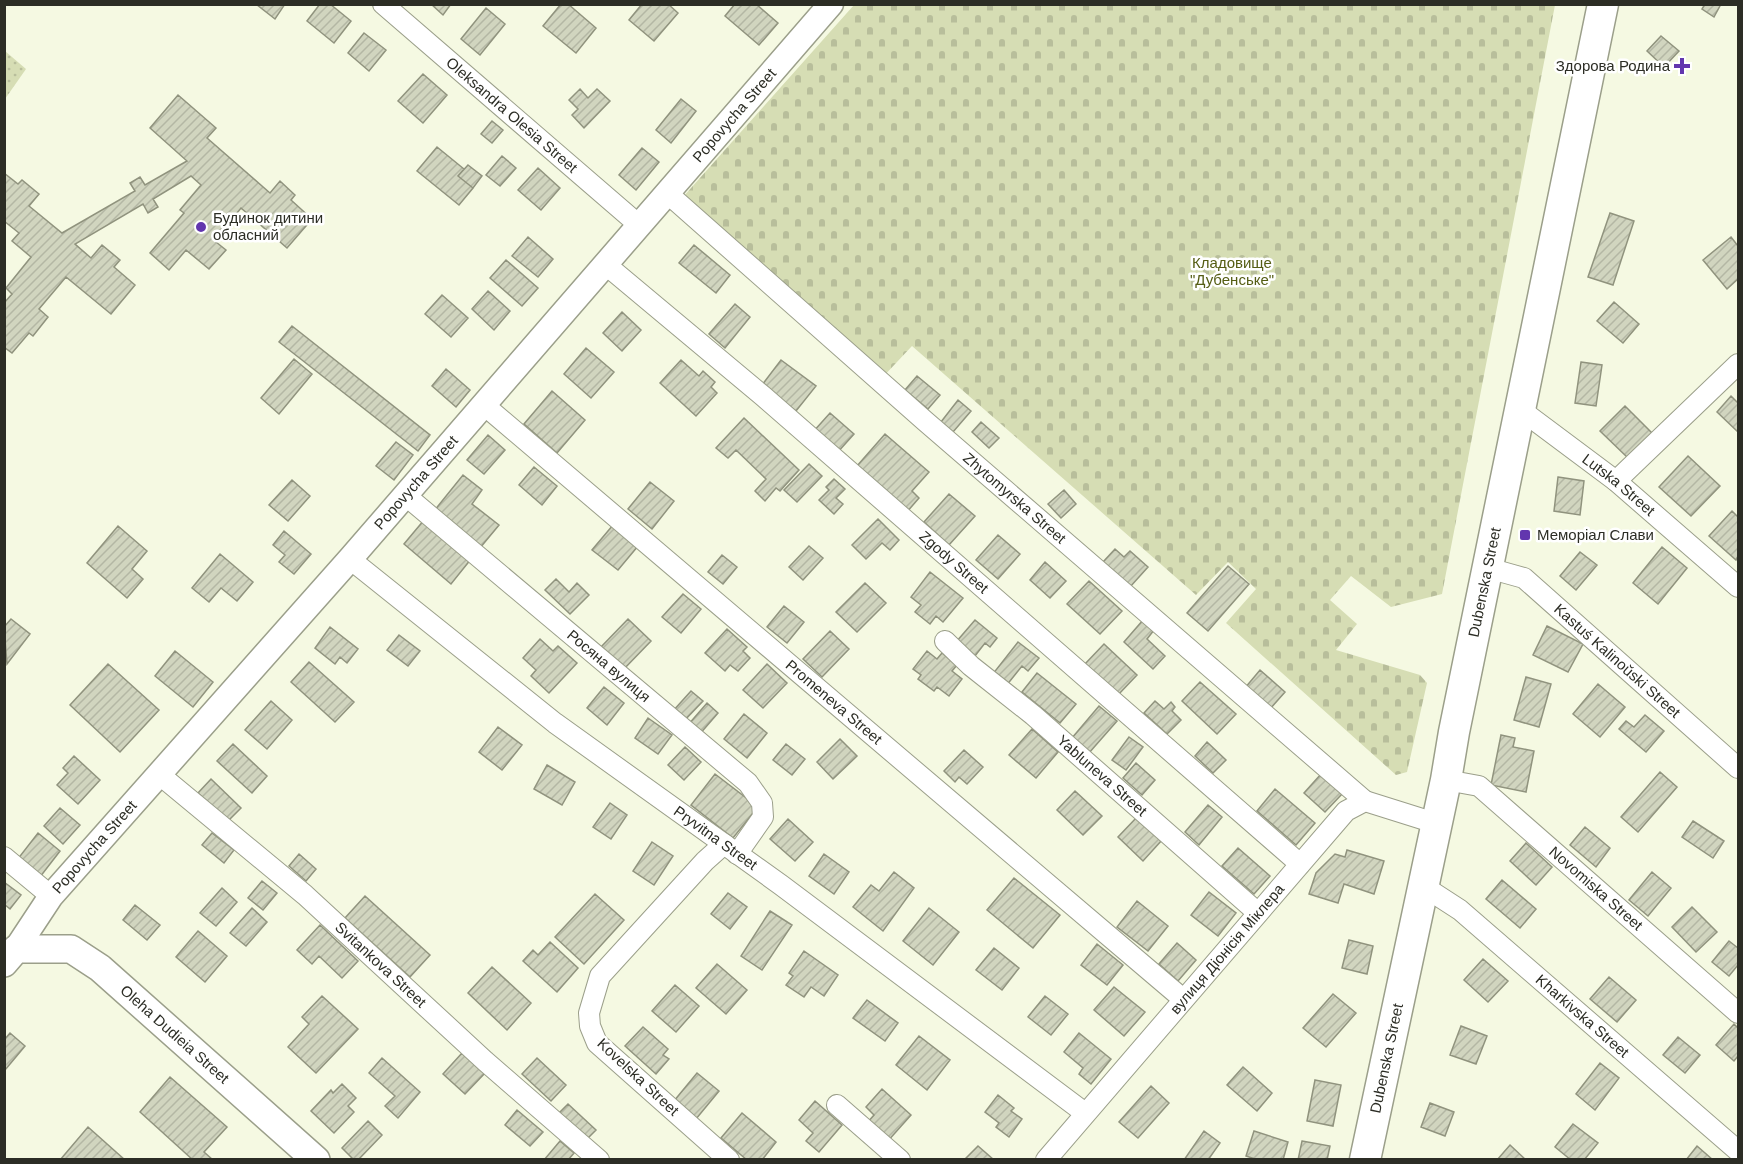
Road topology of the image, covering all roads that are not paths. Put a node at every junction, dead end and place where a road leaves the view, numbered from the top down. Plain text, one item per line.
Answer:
1 (383, 4) edge
2 (831, 4) edge
3 (1603, 4) edge
4 (666, 192) junction
5 (639, 225) junction
6 (604, 264) junction
7 (1737, 369) edge
8 (484, 405) junction
9 (1521, 410) junction
10 (1616, 481) junction
11 (405, 495) junction
12 (350, 559) junction
13 (1488, 568) junction
14 (1738, 587) edge
15 (945, 641) dead end
16 (1738, 768) edge
17 (160, 775) junction
18 (1446, 780) junction
19 (1365, 801) junction
20 (1435, 823) junction
21 (731, 849) junction
22 (4, 857) edge
23 (1300, 864) junction
24 (1423, 886) junction
25 (51, 896) junction
26 (1258, 913) junction
27 (10, 956) edge
28 (1183, 999) junction
29 (1738, 1012) edge
30 (837, 1105) dead end
31 (1085, 1113) junction
32 (1738, 1150) edge
33 (316, 1160) edge
34 (599, 1160) edge
35 (729, 1160) edge
36 (900, 1160) edge
37 (1046, 1160) edge
38 (1365, 1160) edge

1 - 5 street, Oleksandra Olesia Street
2 - 4 street, Popovycha Street
3 - 9 main road, Dubenska Street
4 - 5 street, Popovycha Street
4 - 19 street, Zhytomyrska Street
5 - 6 street, Popovycha Street
6 - 8 street, Popovycha Street
6 - 23 street, Zgody Street
7 - 10 street
8 - 11 street, Popovycha Street
8 - 28 street, Promeneva Street
9 - 10 street, Lutska Street
9 - 13 main road, Dubenska Street
10 - 14 street, Lutska Street
11 - 12 street, Popovycha Street
11 - 21 street, Росяна вулиця
12 - 17 street, Popovycha Street
12 - 21 street, Pryvitna Street
13 - 16 street, Kastuś Kalinoŭski Street
13 - 18 main road, Dubenska Street
15 - 26 street, Yabluneva Street
17 - 25 street, Popovycha Street
17 - 34 street, Svitankova Street
18 - 20 main road, Dubenska Street
18 - 29 street, Novomiska Street
19 - 20 street
19 - 23 street, вулиця Діонісія Міклера
20 - 24 main road, Dubenska Street
21 - 31 street, Pryvitna Street
21 - 35 street, Kovelska Street
22 - 25 street
23 - 26 street, вулиця Діонісія Міклера
24 - 32 street, Kharkivska Street
24 - 38 main road, Dubenska Street
25 - 27 street, Popovycha Street
26 - 28 street, вулиця Діонісія Міклера
27 - 33 main road, Oleha Dudieia Street
28 - 31 street, вулиця Діонісія Міклера
30 - 36 street
31 - 37 street, вулиця Діонісія Міклера

